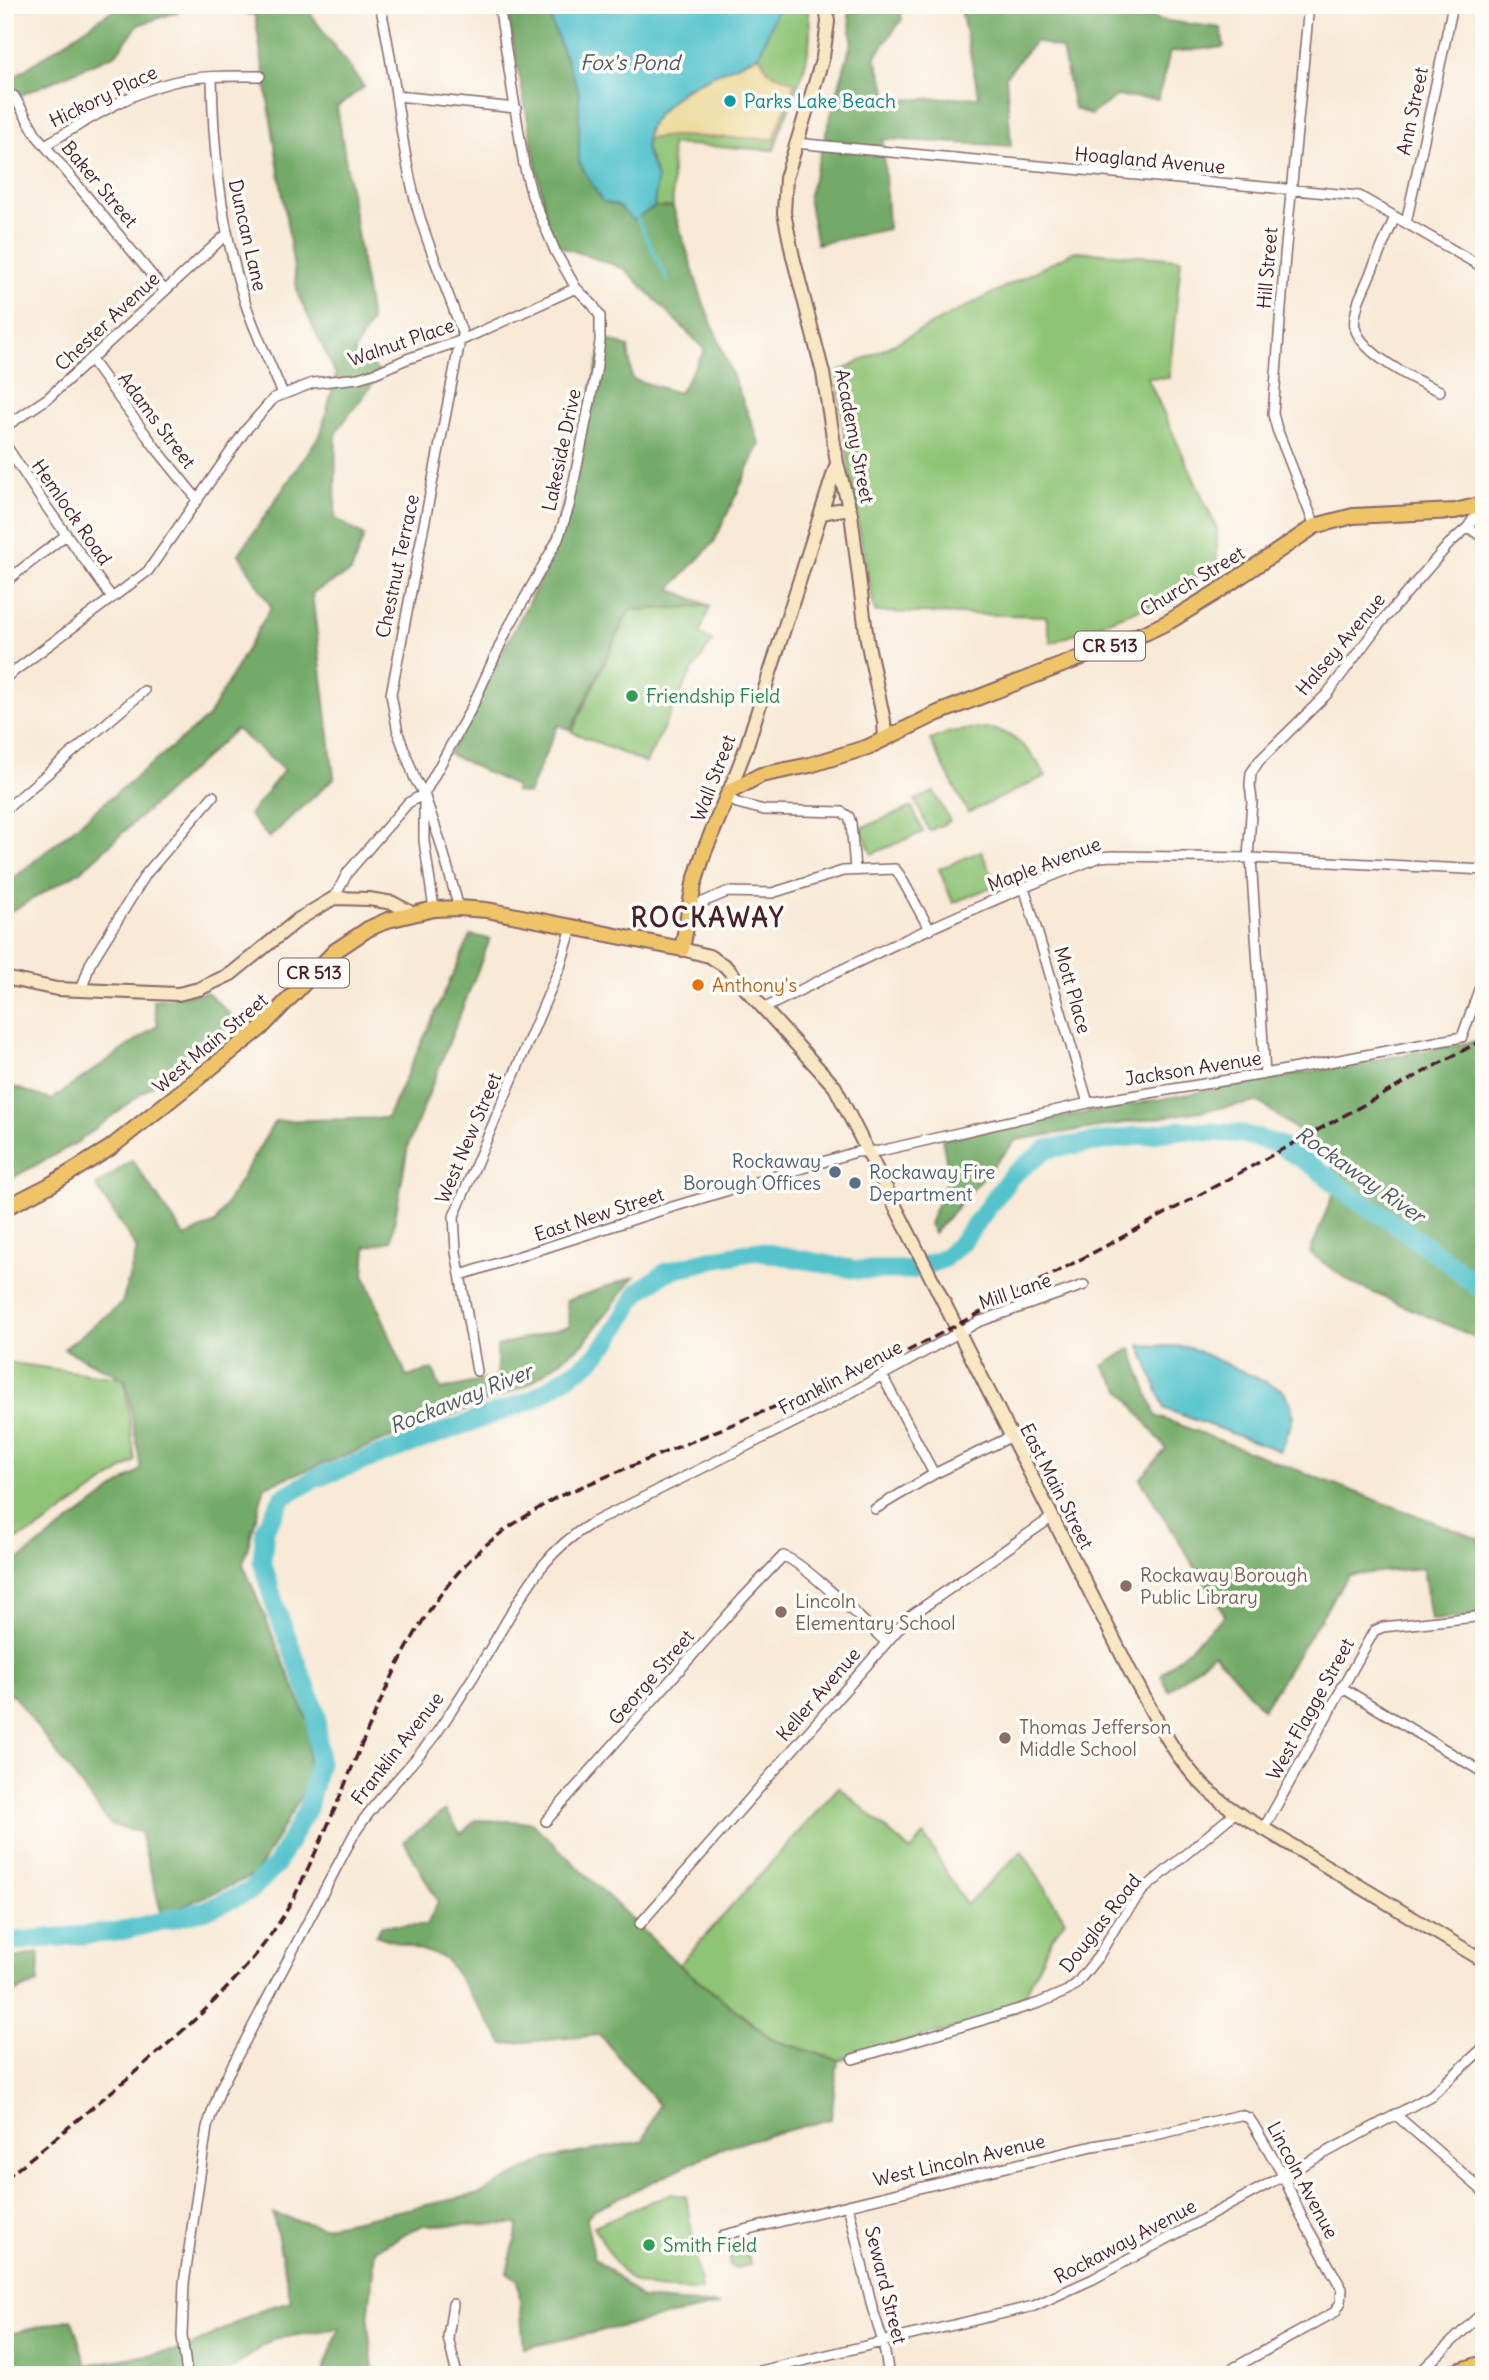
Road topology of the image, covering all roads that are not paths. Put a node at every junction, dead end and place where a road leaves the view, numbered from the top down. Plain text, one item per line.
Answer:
1 (380, 5) edge
2 (499, 5) edge
3 (826, 5) edge
4 (1309, 5) edge
5 (1453, 5) edge
6 (260, 76) dead end
7 (212, 77) junction
8 (13, 96) dead end
9 (397, 96) junction
10 (516, 108) junction
11 (795, 143) junction
12 (45, 145) junction
13 (1292, 190) junction
14 (1395, 217) junction
15 (1406, 223) junction
16 (227, 234) junction
17 (1484, 268) edge
18 (576, 288) junction
19 (165, 290) junction
20 (462, 340) junction
21 (91, 360) junction
22 (1440, 391) dead end
23 (283, 394) junction
24 (5, 427) edge
25 (5, 444) edge
26 (837, 463) junction
27 (198, 500) junction
28 (1483, 504) edge
29 (849, 508) junction
30 (821, 513) junction
31 (1315, 526) junction
32 (1468, 527) junction
33 (66, 535) junction
34 (1484, 538) edge
35 (5, 582) edge
36 (112, 598) junction
37 (5, 678) edge
38 (144, 691) dead end
39 (885, 739) junction
40 (741, 761) junction
41 (761, 775) junction
42 (424, 794) junction
43 (728, 795) junction
44 (213, 796) dead end
45 (5, 810) edge
46 (1250, 858) junction
47 (855, 869) junction
48 (1484, 870) edge
49 (1024, 887) junction
50 (334, 898) junction
51 (691, 907) junction
52 (459, 908) junction
53 (434, 909) junction
54 (412, 913) junction
55 (572, 927) junction
56 (930, 930) junction
57 (682, 949) junction
58 (1484, 976) edge
59 (5, 978) edge
60 (81, 991) junction
61 (765, 1008) junction
62 (1265, 1074) junction
63 (1087, 1103) junction
64 (868, 1152) junction
65 (5, 1208) edge
66 (461, 1275) junction
67 (1084, 1285) dead end
68 (959, 1332) junction
69 (477, 1371) dead end
70 (882, 1375) junction
71 (1010, 1437) junction
72 (934, 1474) junction
73 (875, 1509) dead end
74 (1051, 1518) junction
75 (1484, 1616) edge
76 (886, 1643) junction
77 (1341, 1687) junction
78 (1484, 1773) edge
79 (1236, 1812) junction
80 (546, 1821) dead end
81 (1264, 1828) junction
82 (640, 1924) dead end
83 (1482, 1955) edge
84 (1484, 2047) edge
85 (853, 2059) dead end
86 (1395, 2114) junction
87 (1203, 2123) joint
88 (1283, 2175) junction
89 (1484, 2192) edge
90 (848, 2205) junction
91 (724, 2235) dead end
92 (453, 2304) dead end
93 (1484, 2311) edge
94 (883, 2342) junction
95 (1484, 2363) edge
96 (187, 2375) edge
97 (457, 2375) edge
98 (743, 2375) edge
99 (889, 2375) edge
100 (1221, 2375) edge
101 (1418, 2375) edge
102 (1444, 2375) edge

1 - 9 street, Chestnut Terrace
2 - 10 street, Lakeside Drive
3 - 11 street, Academy Street
4 - 13 street, Hill Street
5 - 15 street, Ann Street
6 - 7 street, Hickory Place
7 - 12 street, Hickory Place
7 - 16 street, Duncan Lane
8 - 12 street, Baker Street
9 - 10 street
9 - 20 street, Chestnut Terrace
10 - 18 street, Lakeside Drive
11 - 13 street, Hoagland Avenue
11 - 26 street, Academy Street
12 - 19 street, Baker Street
13 - 14 street, Hoagland Avenue
13 - 31 street, Hill Street
14 - 15 street, Hoagland Avenue
14 - 22 street
15 - 17 street, Hoagland Avenue
16 - 19 street, Chester Avenue
16 - 23 street, Duncan Lane
18 - 20 street, Walnut Place
18 - 42 street, Lakeside Drive
19 - 21 street, Chester Avenue
20 - 23 street, Walnut Place
20 - 42 street, Chestnut Terrace
21 - 24 street, Chester Avenue
21 - 27 street, Adams Street
23 - 27 street, Walnut Place
25 - 33 street, Hemlock Road
26 - 29 street, Academy Street
26 - 30 street, Wall Street
27 - 36 street, Walnut Place
28 - 31 main road, Church Street / CR 513
28 - 32 street, Halsey Avenue
29 - 30 street
29 - 39 street, Academy Street
30 - 40 street, Wall Street
31 - 39 main road, Church Street / CR 513
32 - 34 street
32 - 46 street, Halsey Avenue
33 - 35 street
33 - 36 street, Hemlock Road
36 - 37 street, Walnut Place
38 - 45 street
39 - 41 main road, Church Street / CR 513
40 - 41 street
40 - 43 street, Wall Street
41 - 43 main road, Church Street / CR 513
42 - 50 street, Lakeside Drive
42 - 52 street, Chestnut Terrace
42 - 53 street, Chestnut Terrace
43 - 47 street
43 - 51 main road, Wall Street
44 - 60 street
46 - 48 street, Maple Avenue
46 - 49 street, Maple Avenue
46 - 62 street, Halsey Avenue
47 - 51 street
47 - 56 street
49 - 56 street, Maple Avenue
49 - 63 street, Mott Place
50 - 54 street
50 - 60 street
51 - 57 main road, Wall Street
52 - 53 main road, West Main Street / CR 513
52 - 55 main road, West Main Street / CR 513
53 - 54 main road, West Main Street / CR 513
54 - 65 main road, West Main Street / CR 513
55 - 57 main road, West Main Street / CR 513
55 - 66 street, West New Street
56 - 61 street, Maple Avenue
57 - 61 street, East Main Street
58 - 62 street, Jackson Avenue
59 - 60 street
61 - 64 street, East Main Street
62 - 63 street, Jackson Avenue
63 - 64 street, Jackson Avenue
64 - 66 street, East New Street
64 - 68 street, East Main Street
66 - 69 street, West New Street
67 - 68 street, Mill Lane
68 - 70 street, Franklin Avenue
68 - 71 street, East Main Street
70 - 72 street
70 - 96 street, Franklin Avenue
71 - 72 street
71 - 74 street, East Main Street
72 - 73 street
74 - 76 street, Keller Avenue
74 - 79 street, East Main Street
75 - 77 street, West Flagge Street
76 - 80 street, George Street
76 - 82 street, Keller Avenue
77 - 78 street
77 - 81 street, West Flagge Street
79 - 81 street, East Main Street
79 - 85 street, Douglas Road
81 - 83 street, East Main Street
84 - 86 street, Rockaway Avenue
86 - 88 street, Rockaway Avenue
86 - 89 street
87 - 88 street, Lincoln Avenue
87 - 90 street, West Lincoln Avenue
88 - 94 street, Rockaway Avenue
88 - 100 street, Lincoln Avenue
90 - 91 street, West Lincoln Avenue
90 - 94 street, Seward Street
92 - 97 street
93 - 101 street
94 - 98 street, Rockaway Avenue
94 - 99 street, Seward Street
95 - 102 main road

